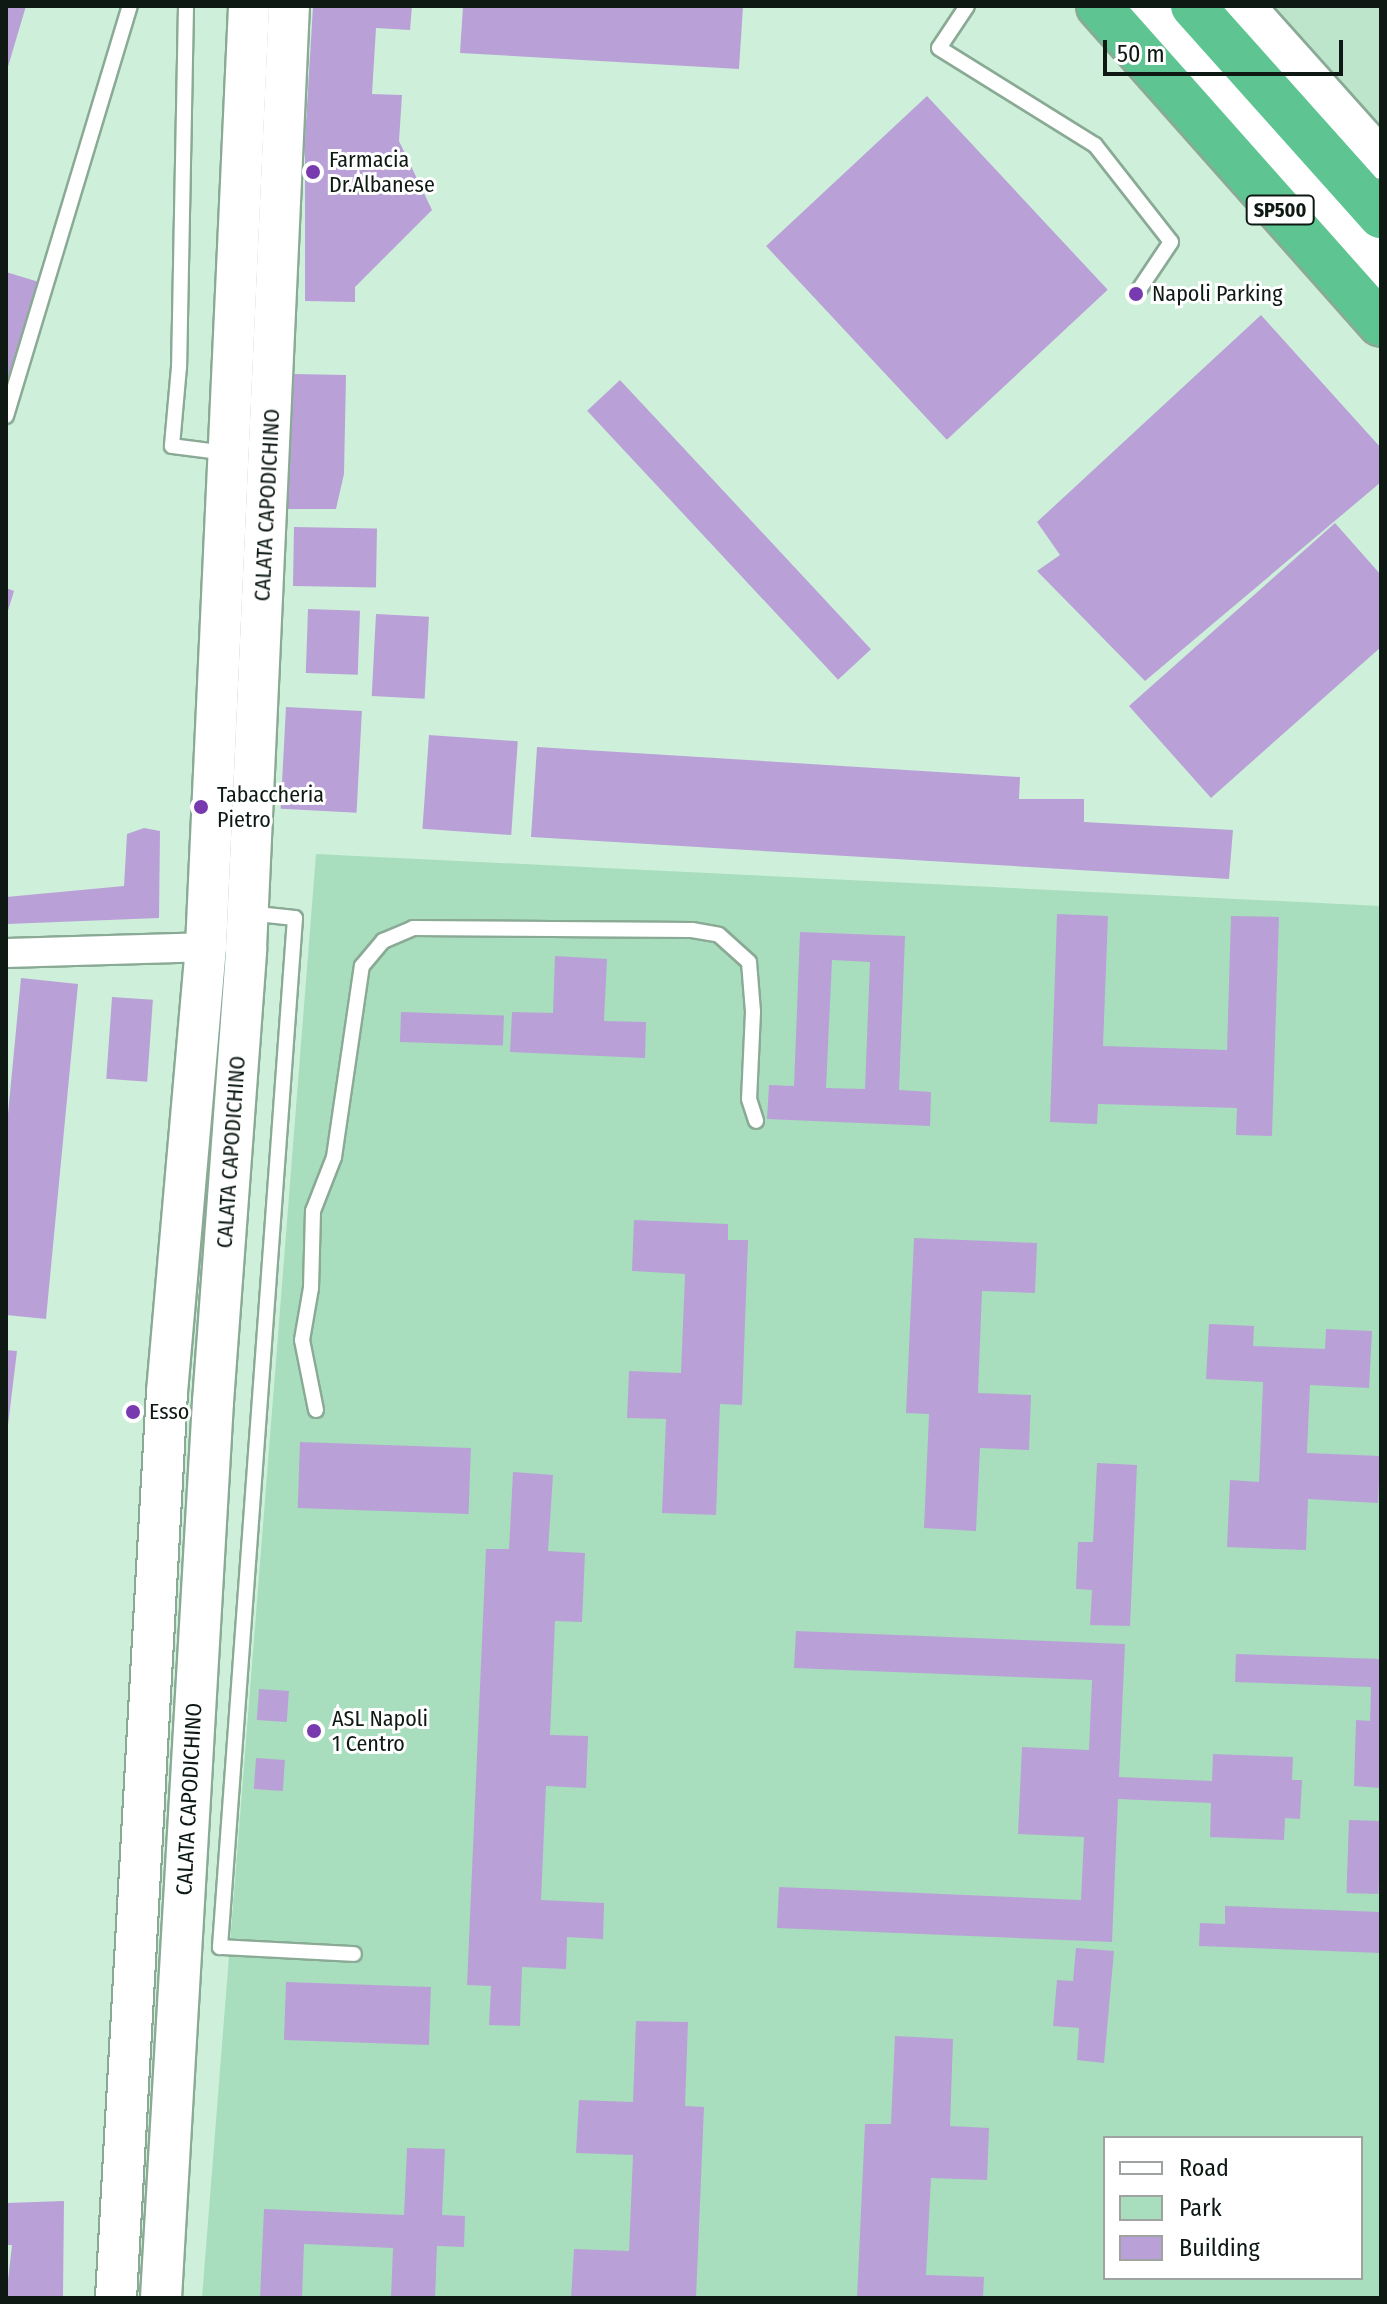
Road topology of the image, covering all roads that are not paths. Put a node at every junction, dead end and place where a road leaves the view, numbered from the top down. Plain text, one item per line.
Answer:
1 (130, 6) edge
2 (186, 6) edge
3 (249, 6) edge
4 (289, 6) edge
5 (967, 6) edge
6 (1099, 6) edge
7 (1146, 6) edge
8 (1193, 6) edge
9 (1244, 6) edge
10 (1381, 159) edge
11 (1381, 216) edge
12 (1381, 268) edge
13 (1136, 294) dead end
14 (1381, 324) edge
15 (6, 416) edge
16 (228, 453) junction
17 (247, 930) junction
18 (206, 947) junction
19 (6, 953) edge
20 (756, 1121) dead end
21 (316, 1410) dead end
22 (354, 1954) dead end
23 (116, 2298) edge
24 (161, 2298) edge

1 - 15 lane
2 - 16 lane
3 - 16 main road, CALATA CAPODICHINO
4 - 17 main road, CALATA CAPODICHINO
5 - 13 lane
6 - 14 highway, SP500
7 - 12 main road
8 - 11 highway
9 - 10 main road
16 - 18 main road, CALATA CAPODICHINO
17 - 18 main road
17 - 22 lane
17 - 24 main road, CALATA CAPODICHINO
18 - 19 street
18 - 23 main road, CALATA CAPODICHINO
20 - 21 lane

